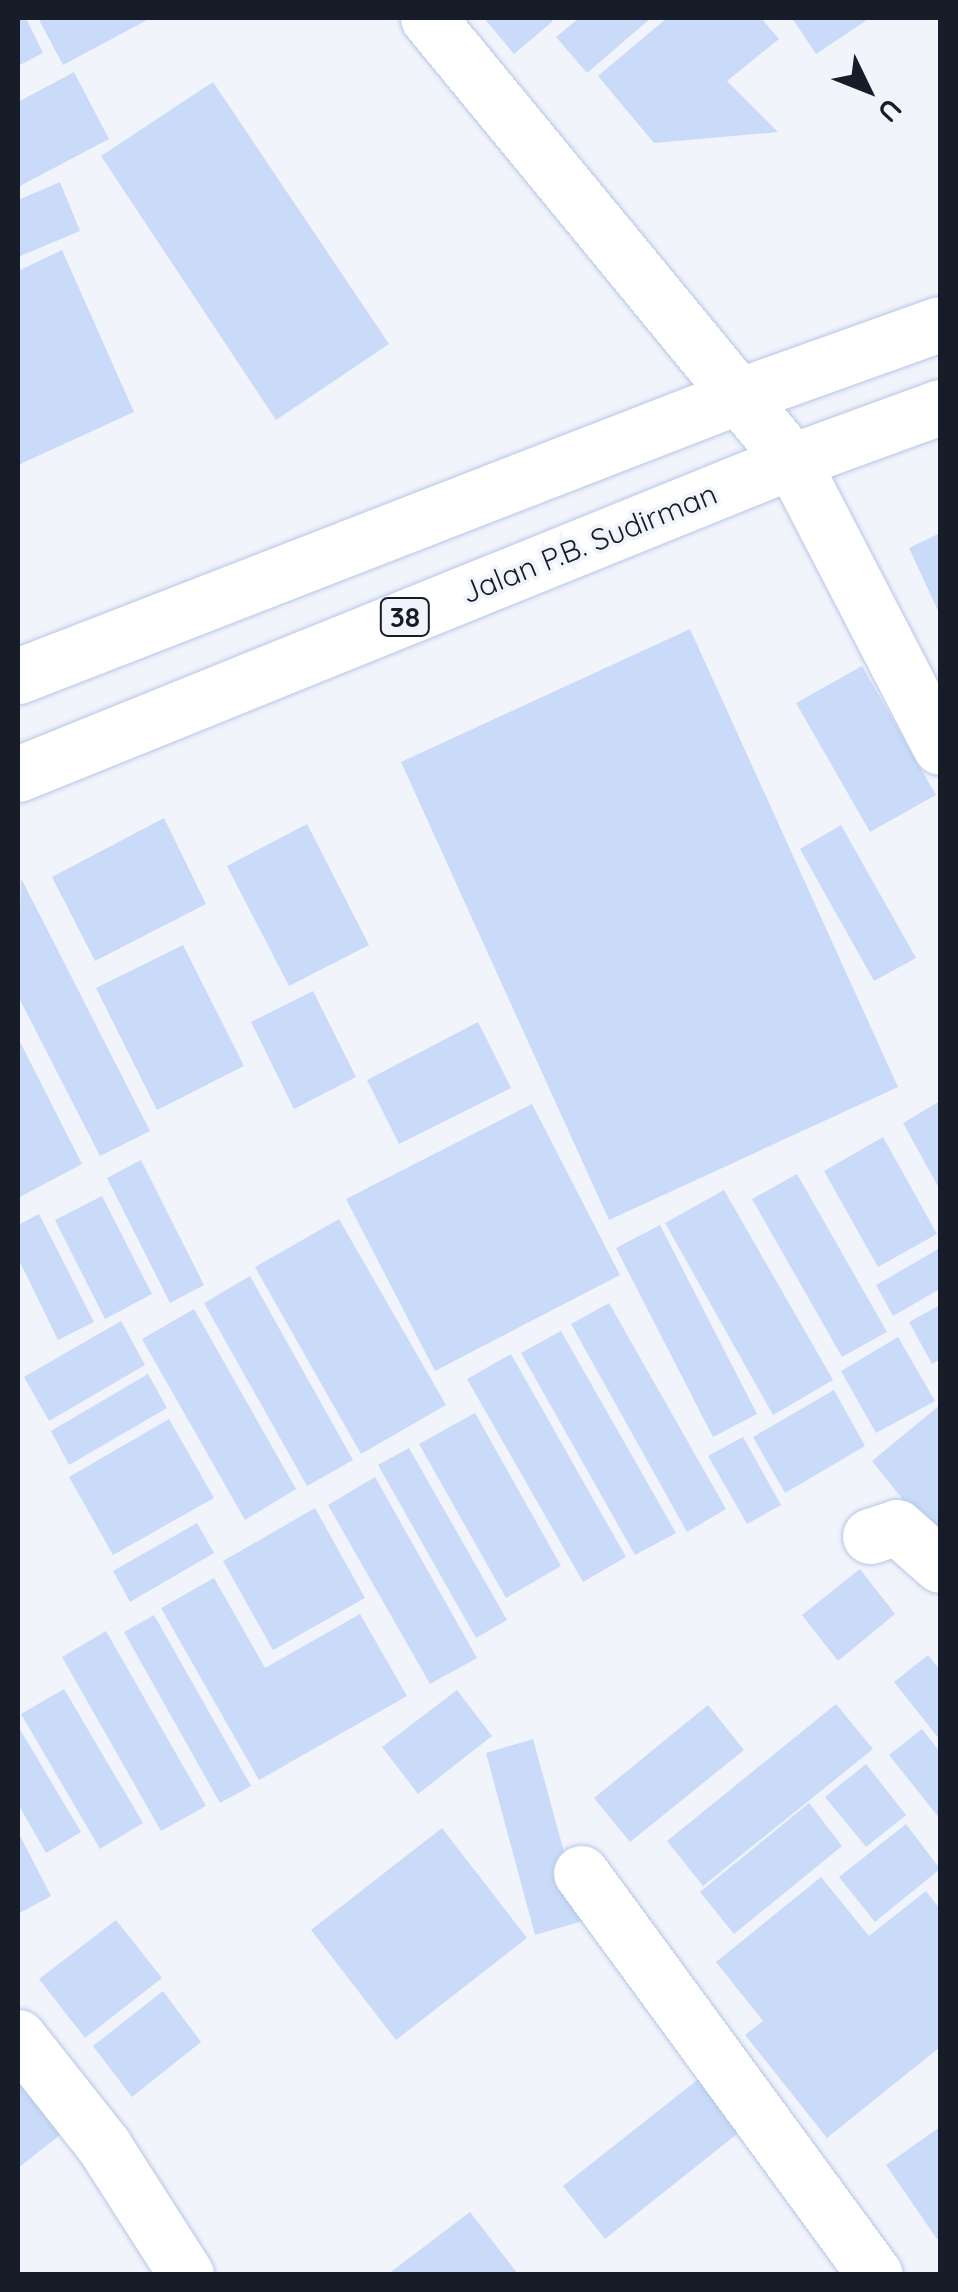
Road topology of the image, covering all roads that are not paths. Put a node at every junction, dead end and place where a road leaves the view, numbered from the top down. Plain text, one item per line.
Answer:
1 (428, 18) edge
2 (940, 324) edge
3 (744, 394) junction
4 (940, 407) edge
5 (792, 461) junction
6 (18, 676) edge
7 (940, 747) edge
8 (18, 774) edge
9 (870, 1536) dead end
10 (940, 1565) edge
11 (581, 1873) dead end
12 (18, 2037) edge
13 (186, 2274) edge
14 (874, 2274) edge

1 - 3 main road
2 - 3 main road
3 - 5 main road
3 - 6 main road
4 - 5 main road, Jalan P.B. Sudirman
5 - 7 main road
5 - 8 main road, Jalan P.B. Sudirman / 38
9 - 10 main road
11 - 14 main road
12 - 13 main road

